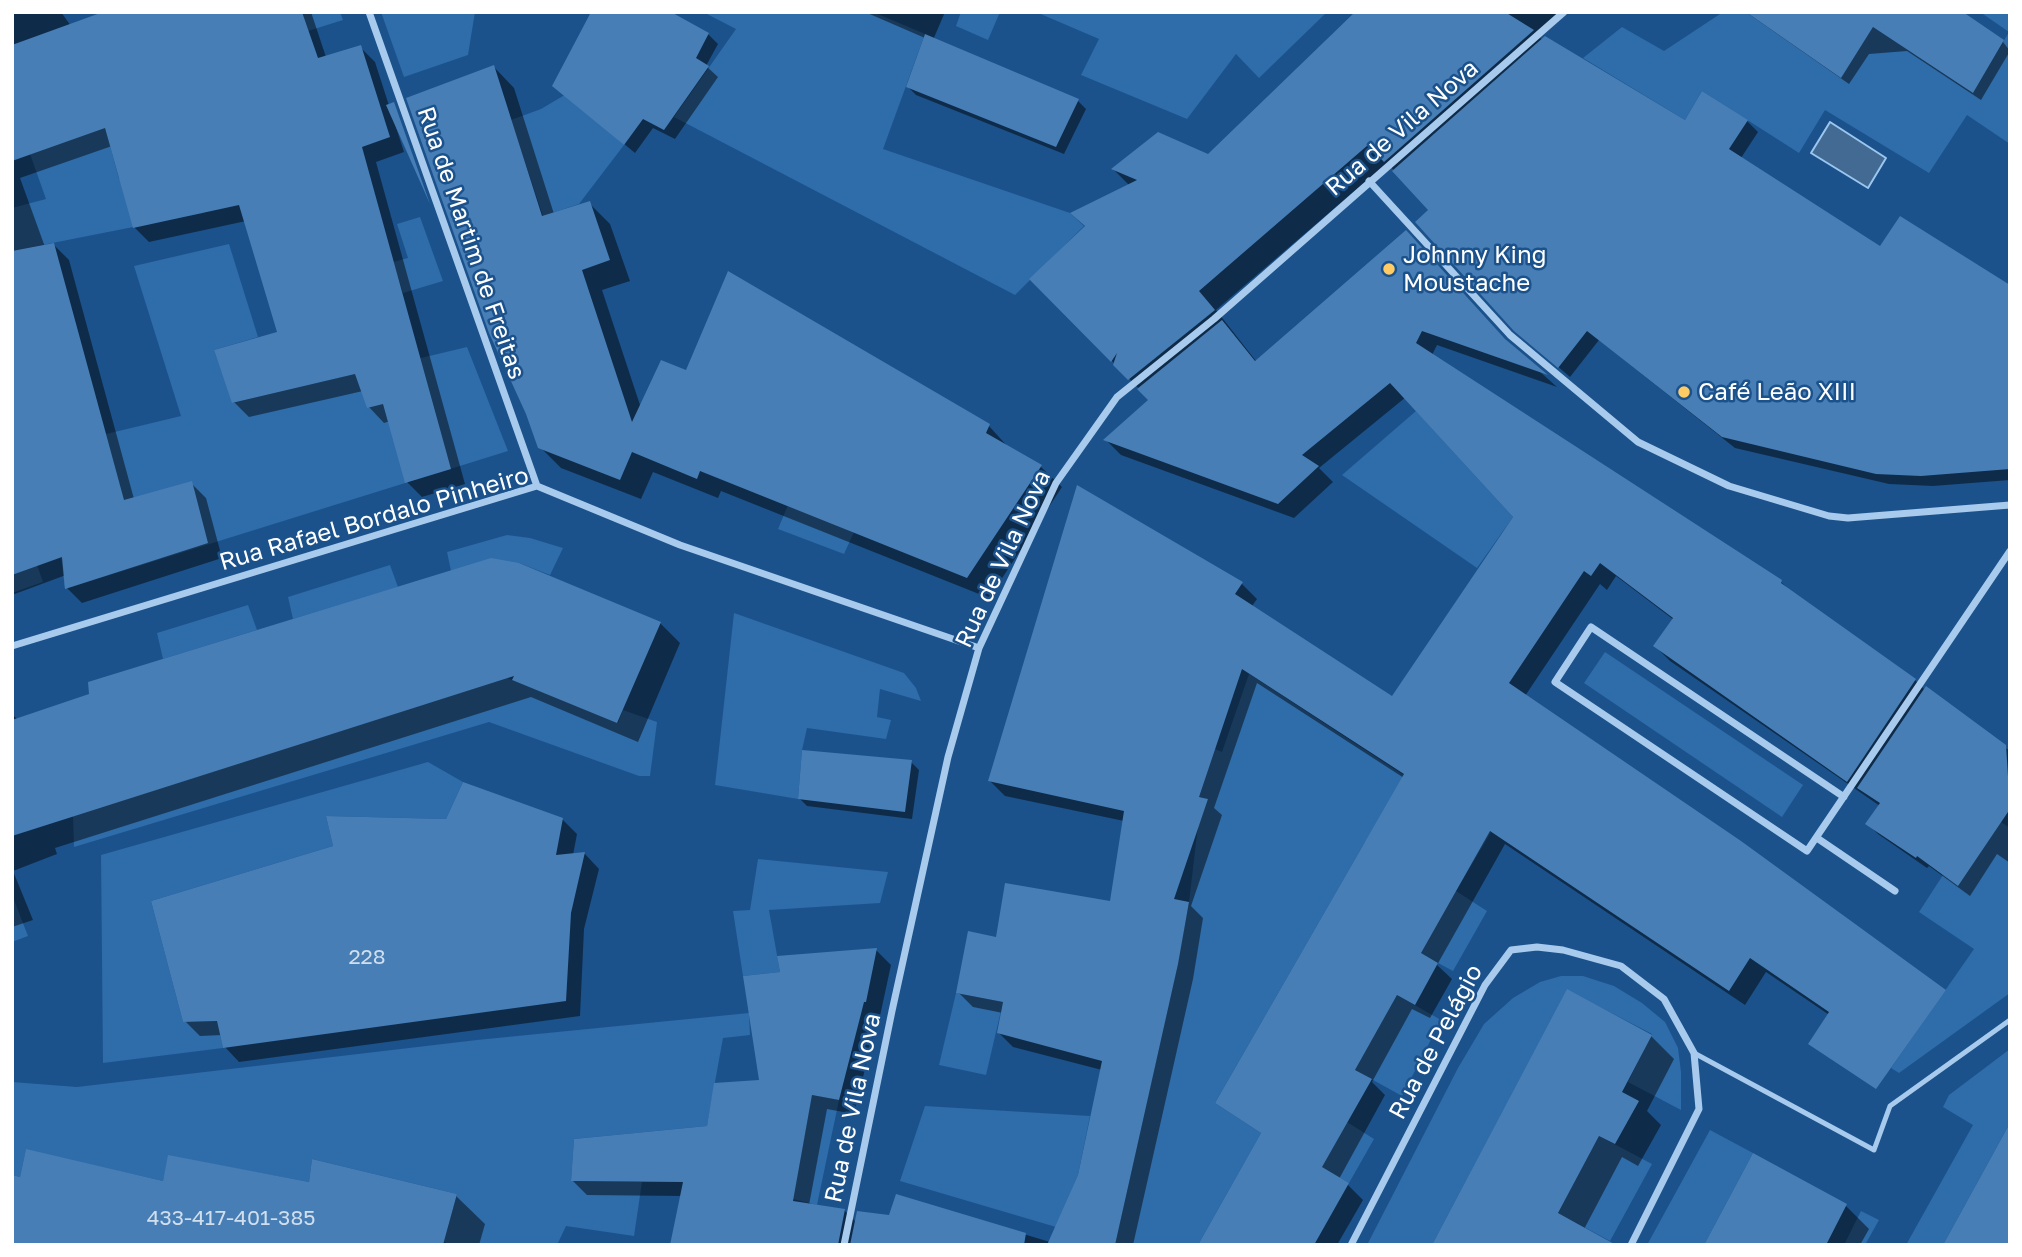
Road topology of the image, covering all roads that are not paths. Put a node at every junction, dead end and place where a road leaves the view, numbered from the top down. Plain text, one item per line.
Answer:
1 (369, 12) edge
2 (1564, 12) edge
3 (1369, 181) junction
4 (537, 486) junction
5 (2010, 505) edge
6 (2010, 551) edge
7 (12, 646) edge
8 (979, 648) junction
9 (1844, 797) junction
10 (1817, 838) junction
11 (1895, 891) dead end
12 (2010, 1020) edge
13 (1694, 1053) junction
14 (844, 1245) edge
15 (1351, 1245) edge
16 (1631, 1245) edge

1 - 4 street, Rua de Martim de Freitas
2 - 3 street, Rua de Vila Nova
3 - 5 street
3 - 8 street, Rua de Vila Nova
4 - 7 street, Rua Rafael Bordalo Pinheiro
4 - 8 street, Rua Rafael Bordalo Pinheiro
6 - 9 street
8 - 14 street, Rua de Vila Nova
9 - 10 street
9 - 10 street
10 - 11 street
12 - 13 lane
13 - 15 street, Rua de Pelágio
13 - 16 street, Rua de Pelágio

